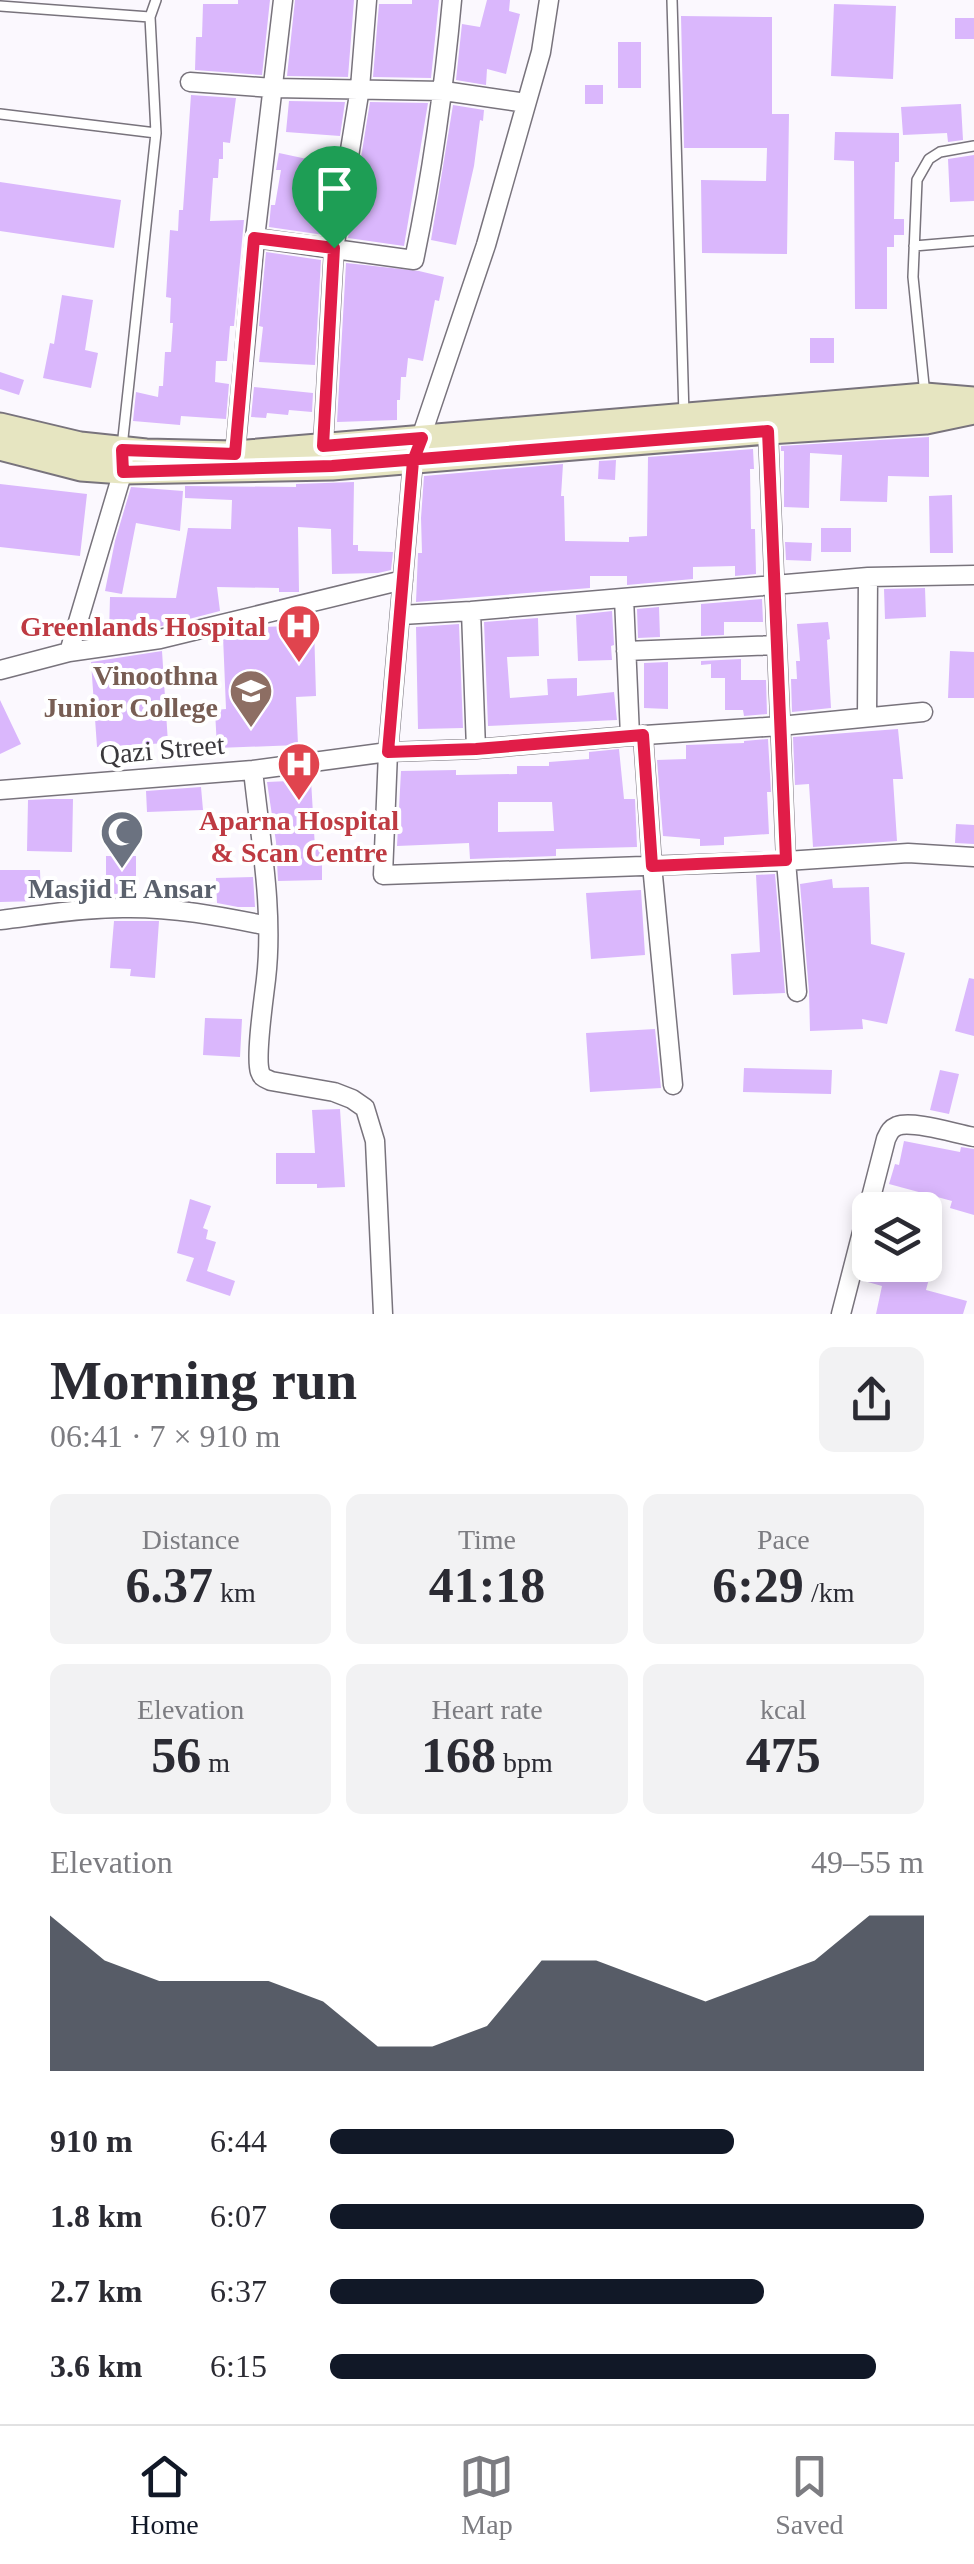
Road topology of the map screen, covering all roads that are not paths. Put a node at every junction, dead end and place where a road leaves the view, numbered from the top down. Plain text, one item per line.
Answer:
1 (156, 0) edge
2 (282, 0) edge
3 (367, 0) edge
4 (452, 0) edge
5 (548, 0) edge
6 (672, 0) edge
7 (0, 6) edge
8 (150, 17) junction
9 (190, 82) dead end
10 (273, 88) junction
11 (360, 88) junction
12 (444, 91) junction
13 (526, 104) junction
14 (0, 114) edge
15 (156, 134) junction
16 (974, 146) edge
17 (254, 238) junction
18 (974, 241) edge
19 (914, 246) junction
20 (334, 248) junction
21 (925, 396) junction
22 (974, 400) edge
23 (974, 411) edge
24 (684, 417) junction
25 (0, 426) edge
26 (768, 431) junction
27 (323, 446) junction
28 (0, 447) edge
29 (417, 450) junction
30 (235, 454) junction
31 (122, 461) junction
32 (974, 575) edge
33 (868, 577) junction
34 (403, 580) junction
35 (774, 586) junction
36 (624, 598) junction
37 (471, 611) junction
38 (401, 614) junction
39 (777, 645) junction
40 (626, 650) junction
41 (68, 652) junction
42 (0, 670) edge
43 (923, 712) dead end
44 (867, 716) junction
45 (780, 726) junction
46 (636, 736) junction
47 (476, 749) junction
48 (388, 752) junction
49 (253, 770) junction
50 (0, 790) edge
51 (974, 857) edge
52 (786, 860) junction
53 (652, 866) junction
54 (0, 920) edge
55 (268, 926) junction
56 (796, 992) dead end
57 (673, 1085) dead end
58 (974, 1138) edge
59 (383, 1314) edge
60 (841, 1314) edge

1 - 8 lane
2 - 10 street
3 - 11 street
4 - 12 street
5 - 13 street
6 - 24 lane
7 - 8 lane
8 - 15 lane
9 - 10 street
10 - 11 street
10 - 17 street
11 - 12 street
11 - 20 street
12 - 13 street
12 - 20 street
13 - 29 street
14 - 15 lane
15 - 31 lane
16 - 19 lane
17 - 20 street
17 - 30 street
18 - 19 lane
19 - 21 lane
20 - 27 street
21 - 22 street
21 - 24 street
23 - 26 street
24 - 29 street
25 - 31 street
26 - 29 street
26 - 35 street
27 - 29 street
27 - 30 street
28 - 31 street
29 - 31 street
29 - 34 street
30 - 31 street
31 - 41 street
32 - 33 street
33 - 35 street
33 - 44 street
34 - 38 street
34 - 41 street
35 - 36 street
35 - 39 street
36 - 37 street
36 - 40 street
37 - 38 street
37 - 47 street
38 - 48 street
39 - 40 street
39 - 45 street
40 - 46 street
41 - 42 street
43 - 44 street, Qazi Street
44 - 45 street, Qazi Street
45 - 46 street, Qazi Street
45 - 52 street
46 - 47 street, Qazi Street
46 - 53 street
47 - 48 street, Qazi Street
48 - 49 street, Qazi Street
48 - 53 street
49 - 50 street, Qazi Street
49 - 55 street
51 - 52 street
52 - 53 street
52 - 56 street
53 - 57 street
54 - 55 street
55 - 59 street
58 - 60 street

